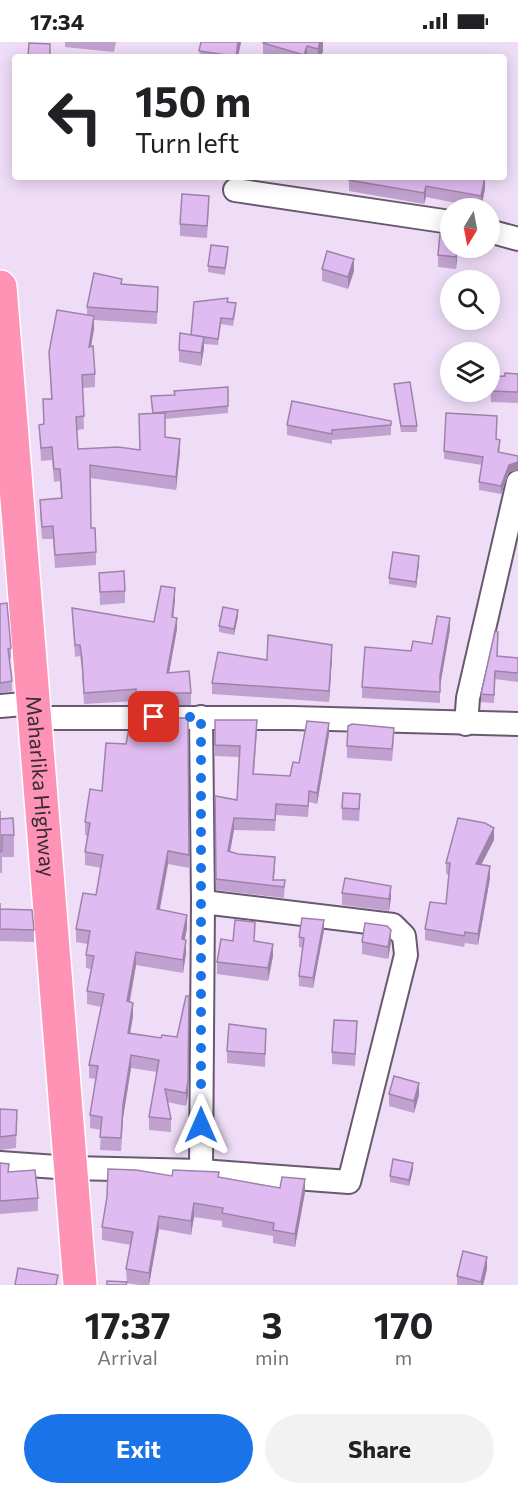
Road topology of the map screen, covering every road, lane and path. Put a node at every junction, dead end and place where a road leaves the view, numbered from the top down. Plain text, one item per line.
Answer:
1 (235, 190) dead end
2 (440, 221) edge
3 (500, 234) edge
4 (518, 239) edge
5 (0, 287) edge
6 (518, 482) edge
7 (0, 706) edge
8 (36, 711) junction
9 (201, 717) junction
10 (466, 724) junction
11 (518, 724) edge
12 (203, 902) junction
13 (0, 1163) edge
14 (71, 1168) junction
15 (201, 1171) junction
16 (80, 1285) edge

1 - 2 street
3 - 4 street
5 - 8 highway, Maharlika Highway
6 - 10 street
7 - 8 street
8 - 9 street
8 - 14 highway, Maharlika Highway
9 - 10 street
9 - 12 street
10 - 11 street
12 - 15 street
12 - 15 street
13 - 14 street
14 - 15 street
14 - 16 highway, Maharlika Highway

